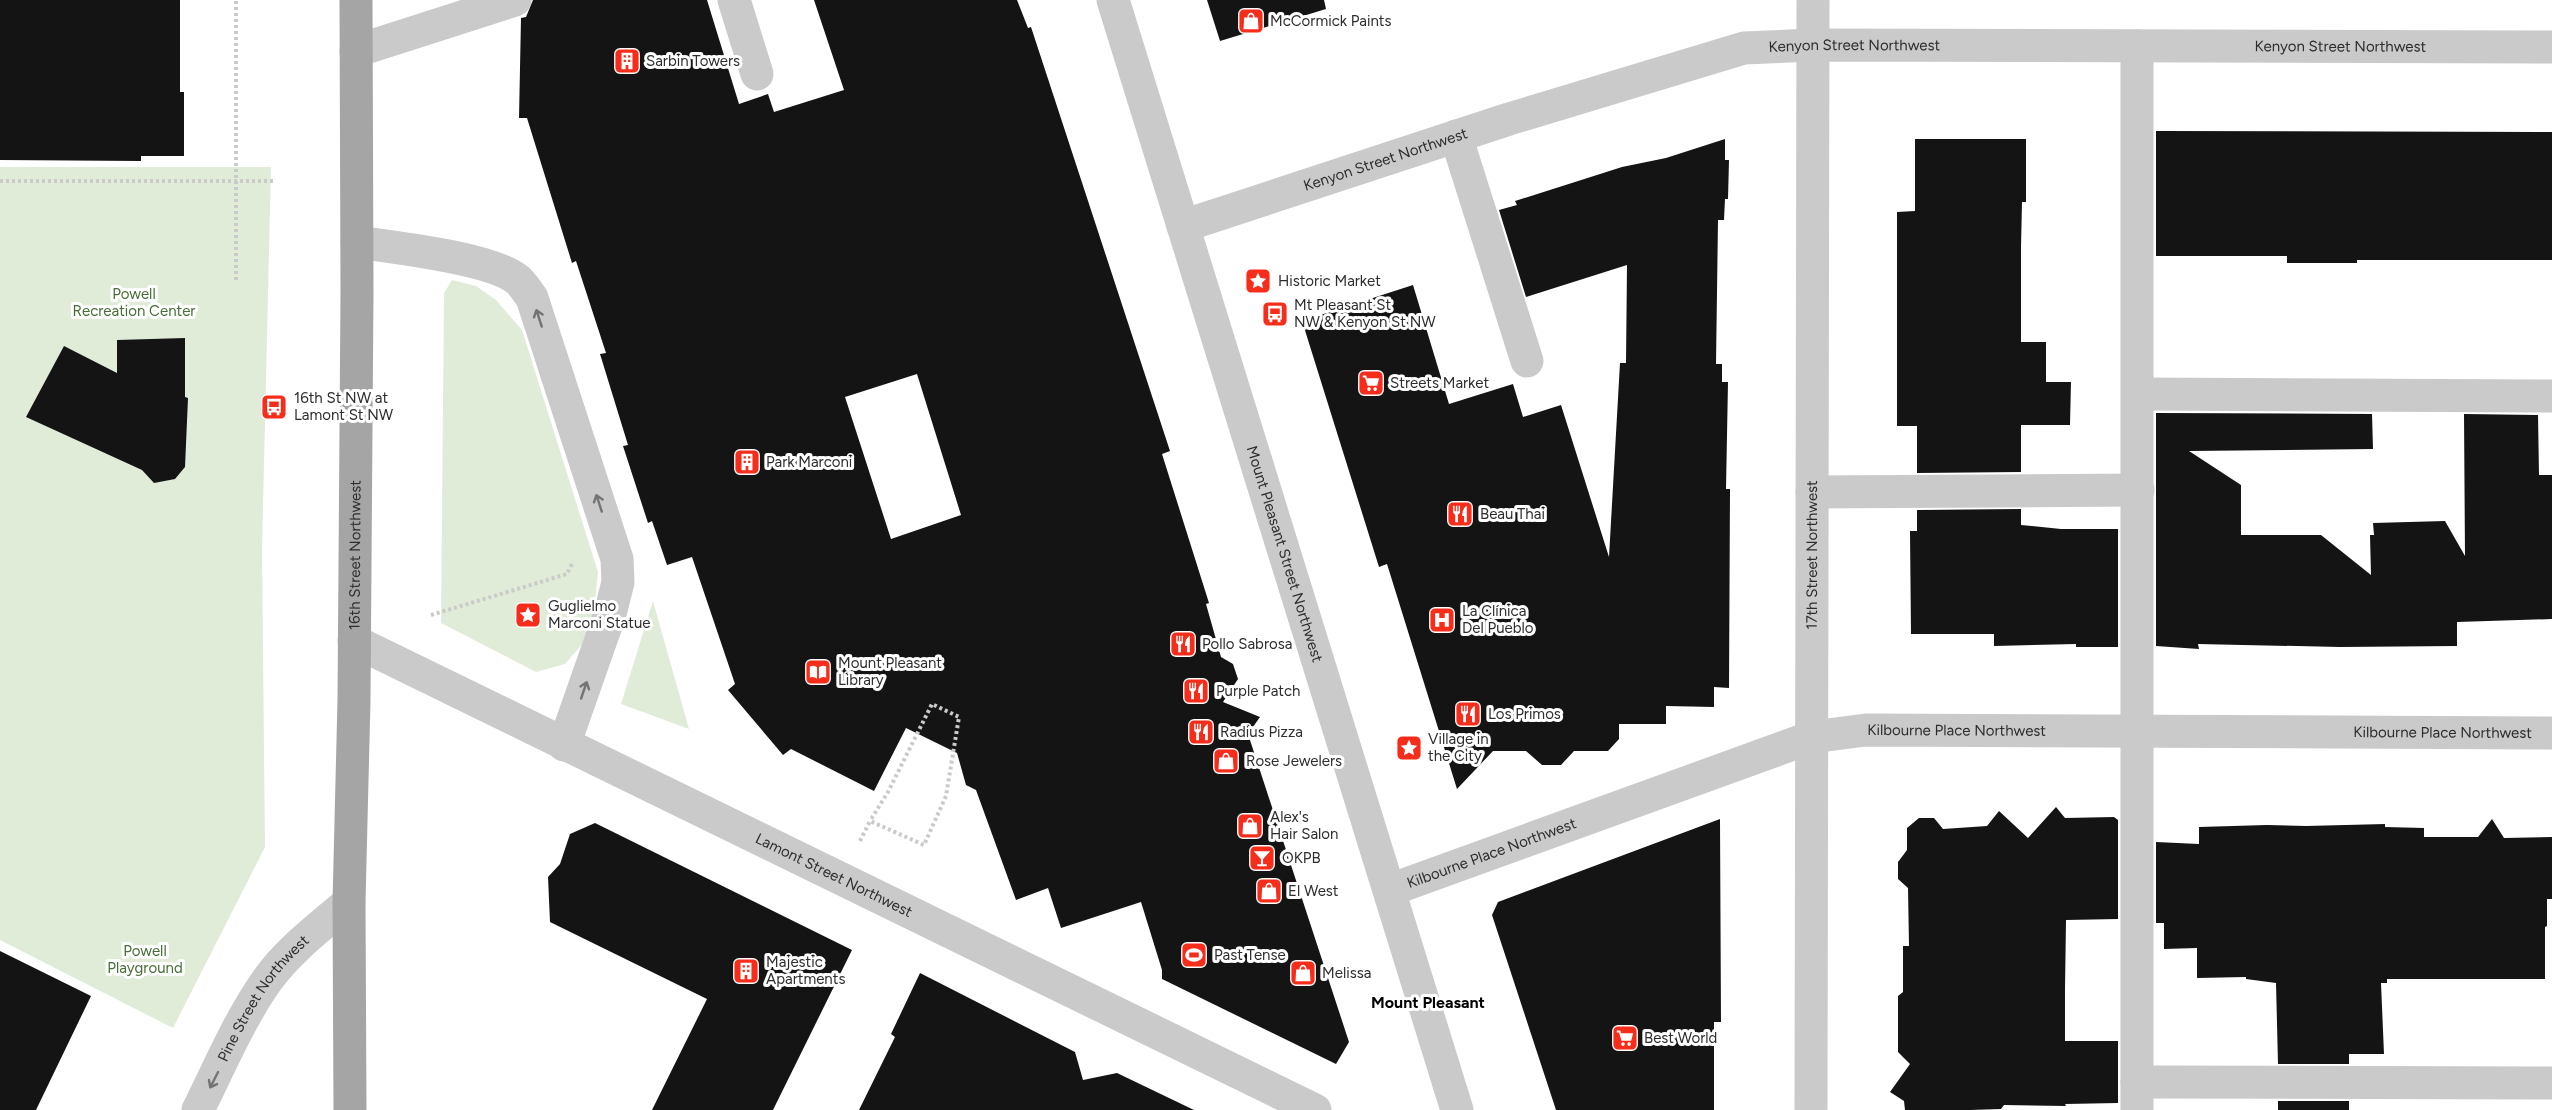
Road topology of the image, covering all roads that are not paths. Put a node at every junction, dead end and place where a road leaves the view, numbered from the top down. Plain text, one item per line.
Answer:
1 (356, 0) edge
2 (515, 0) edge
3 (734, 0) edge
4 (1113, 0) edge
5 (1813, 0) edge
6 (1813, 45) junction
7 (2137, 46) junction
8 (2552, 47) edge
9 (356, 51) junction
10 (757, 74) dead end
11 (1455, 136) junction
12 (1183, 226) junction
13 (357, 242) junction
14 (1527, 361) dead end
15 (2138, 394) junction
16 (2552, 396) edge
17 (2138, 490) junction
18 (1812, 492) junction
19 (354, 641) junction
20 (2138, 732) junction
21 (2552, 733) edge
22 (1812, 737) junction
23 (564, 745) junction
24 (1390, 890) junction
25 (349, 902) junction
26 (2552, 1083) edge
27 (2137, 1096) edge
28 (198, 1110) edge
29 (350, 1110) edge
30 (1315, 1110) edge
31 (1457, 1110) edge
32 (1811, 1110) edge

1 - 9 main road, 16th Street Northwest
2 - 9 street
3 - 10 street
4 - 12 street, Mount Pleasant Street Northwest
5 - 6 street, 17th Street Northwest
6 - 7 street, Kenyon Street Northwest
6 - 11 street, Kenyon Street Northwest
6 - 18 street, 17th Street Northwest
7 - 8 street, Kenyon Street Northwest
7 - 15 street
9 - 13 main road, 16th Street Northwest
11 - 12 street, Kenyon Street Northwest
11 - 14 street
12 - 24 street, Mount Pleasant Street Northwest
13 - 19 main road, 16th Street Northwest
23 -> 13 street
15 - 16 street
15 - 17 street
17 - 18 street
17 - 20 street
18 - 22 street, 17th Street Northwest
19 - 23 street, Lamont Street Northwest
19 - 25 main road, 16th Street Northwest
20 - 21 street, Kilbourne Place Northwest
20 - 22 street, Kilbourne Place Northwest
20 - 27 street
22 - 24 street, Kilbourne Place Northwest
22 - 32 street, 17th Street Northwest
23 - 30 street, Lamont Street Northwest
24 - 31 street, Mount Pleasant Street Northwest
25 -> 28 street, Pine Street Northwest
25 - 29 main road, 16th Street Northwest
26 - 27 street

